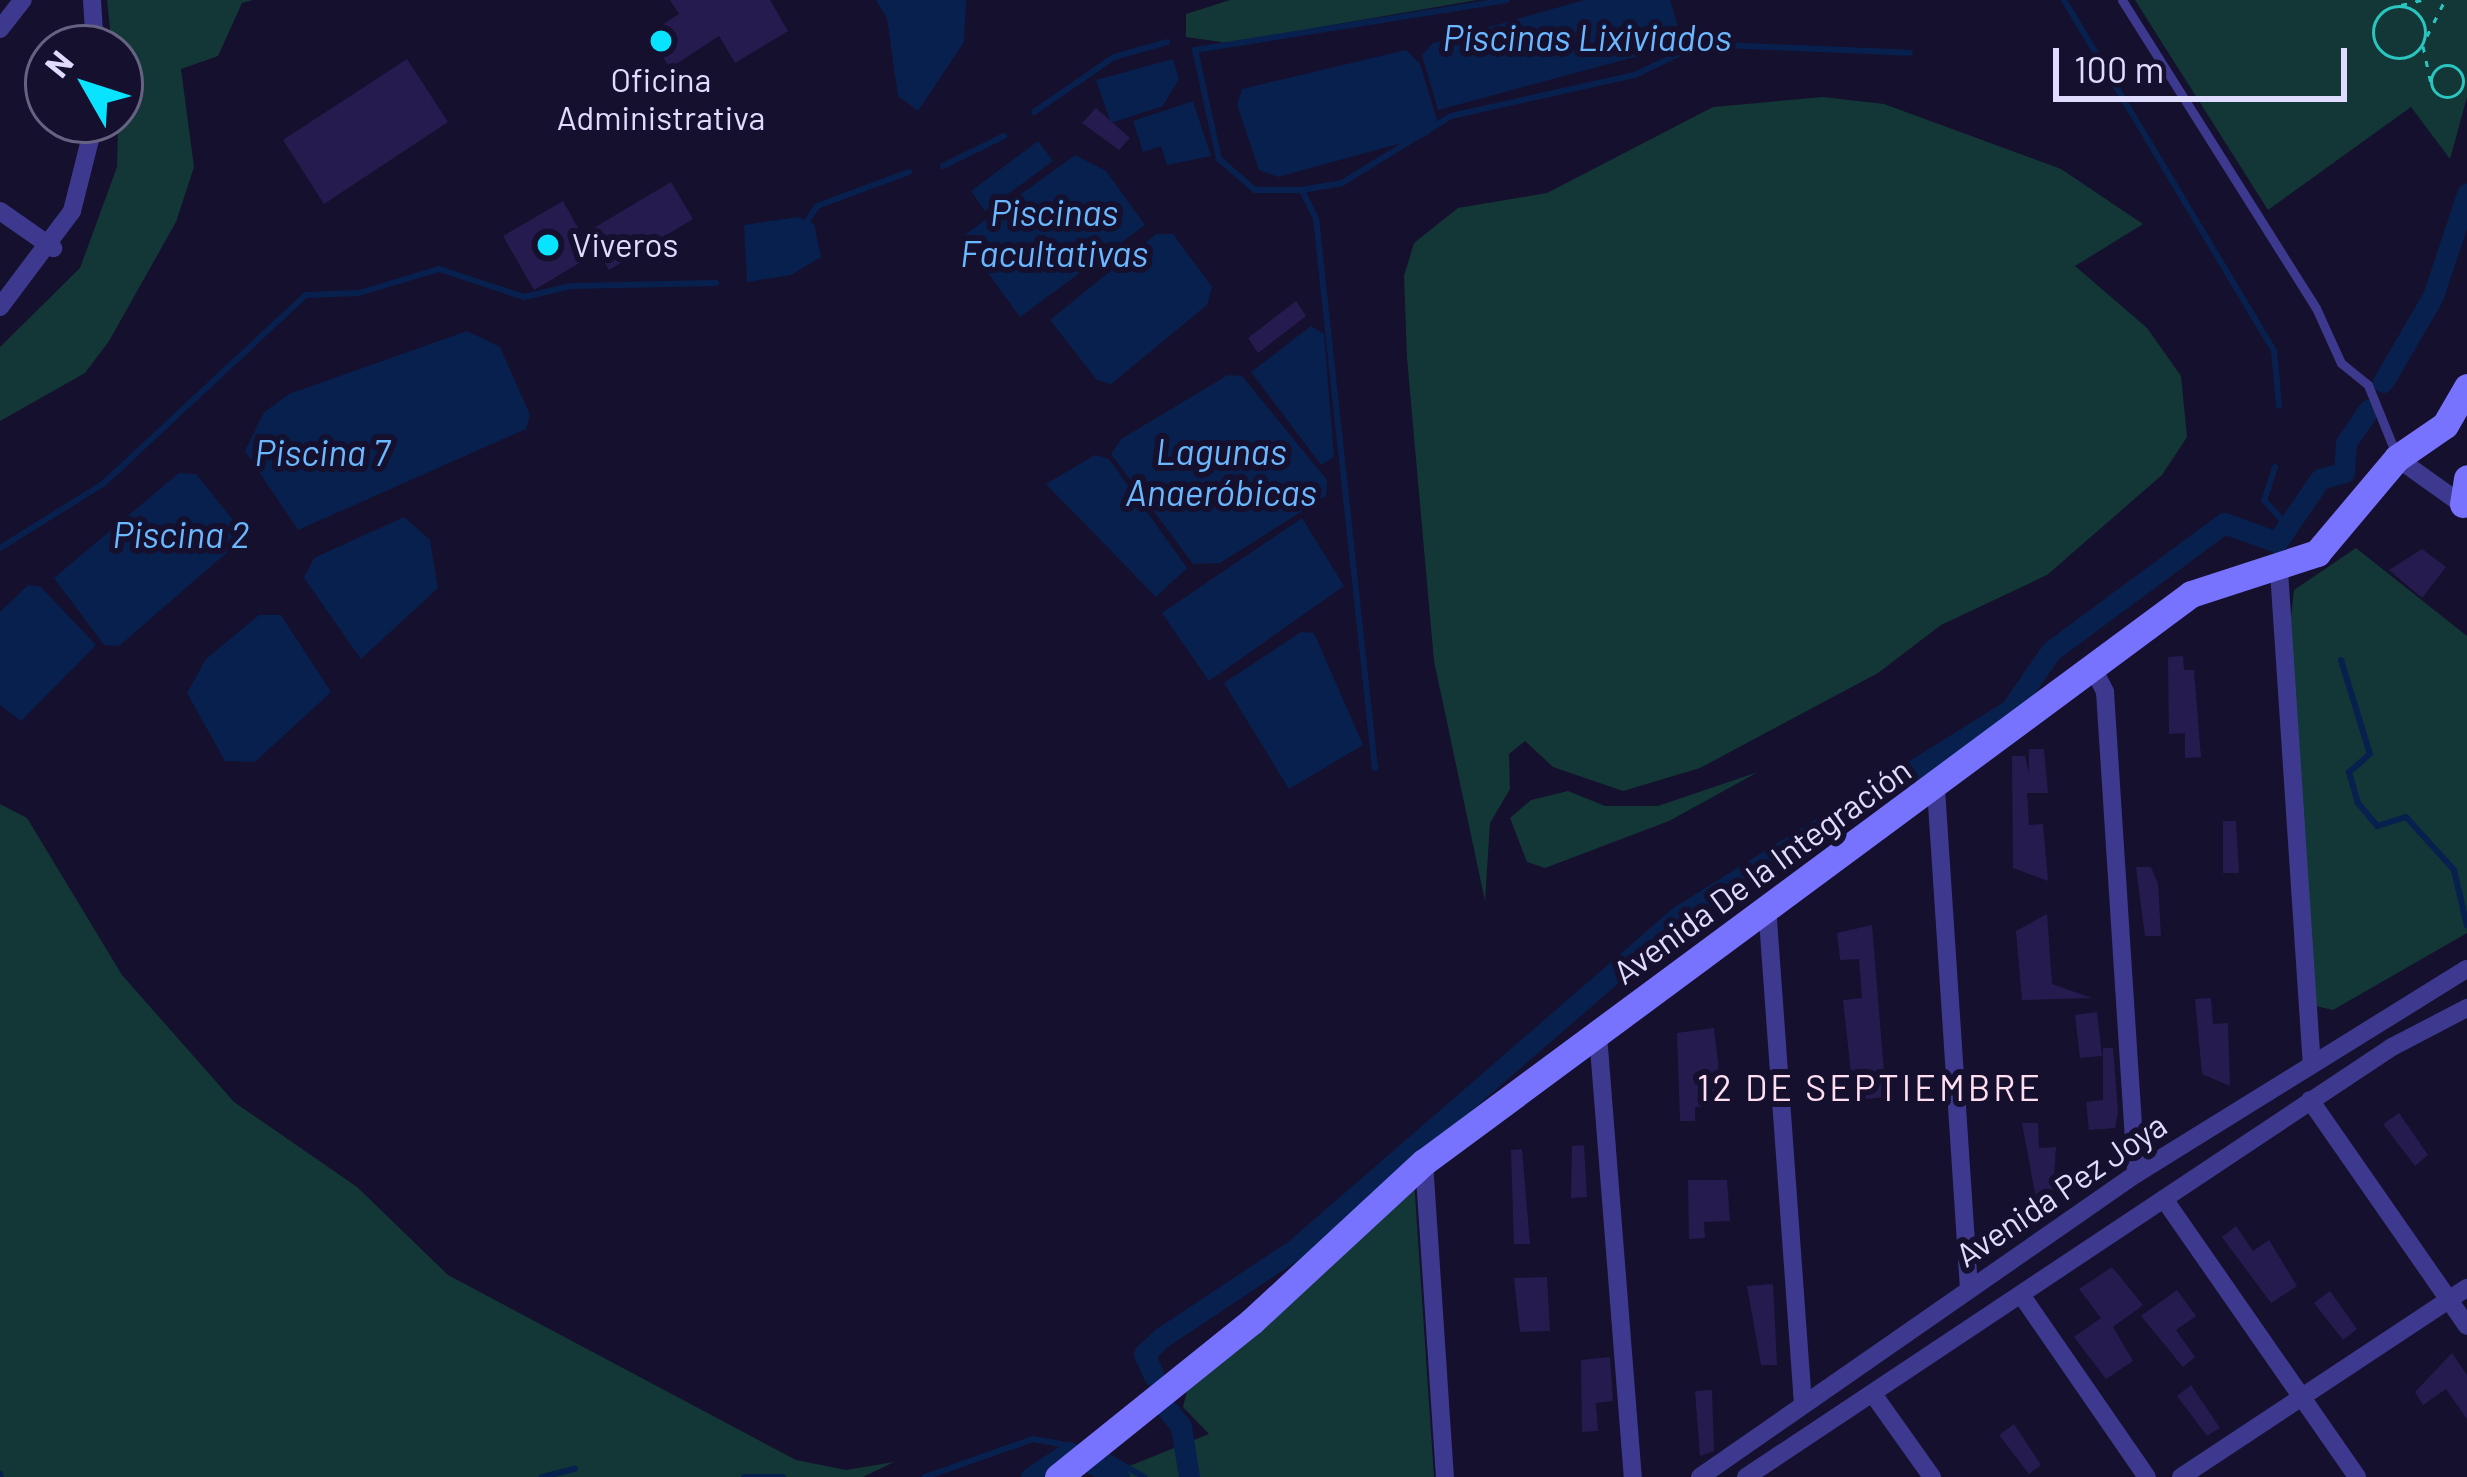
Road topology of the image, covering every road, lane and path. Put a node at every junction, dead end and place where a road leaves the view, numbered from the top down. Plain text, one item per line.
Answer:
1 (23, 0) edge
2 (2122, 0) edge
3 (2421, 0) edge
4 (2445, 0) edge
5 (2394, 6) junction
6 (0, 29) edge
7 (2424, 42) junction
8 (2432, 87) junction
9 (91, 144) edge
10 (0, 211) edge
11 (53, 248) junction
12 (0, 307) edge
13 (2467, 387) edge
14 (2397, 458) junction
15 (2466, 497) edge
16 (2279, 571) junction
17 (2093, 668) junction
18 (1936, 789) junction
19 (1767, 906) junction
20 (2461, 973) edge
21 (2467, 1008) edge
22 (1598, 1035) junction
23 (2311, 1059) junction
24 (2310, 1100) junction
25 (1424, 1162) junction
26 (2136, 1174) junction
27 (2164, 1199) junction
28 (2467, 1288) edge
29 (1969, 1289) junction
30 (2022, 1295) junction
31 (2449, 1300) junction
32 (2467, 1326) edge
33 (1873, 1394) junction
34 (2304, 1396) junction
35 (1803, 1405) junction
36 (1065, 1472) edge
37 (1445, 1477) edge
38 (1634, 1477) edge
39 (1700, 1477) edge
40 (1746, 1477) edge
41 (1932, 1477) edge
42 (2146, 1477) edge
43 (2181, 1477) edge
44 (2357, 1477) edge

1 - 6 street
2 - 14 lane
3 - 5 path
4 - 7 path
5 - 7 path
5 - 7 path
7 - 8 path
8 - 8 path
9 - 11 street
10 - 11 street
11 - 12 street
13 - 14 street, Avenida De la Integración
14 - 15 street
14 - 16 street, Avenida De la Integración
16 - 17 street, Avenida De la Integración
16 - 23 street
17 - 18 street, Avenida De la Integración
17 - 26 street
18 - 19 street, Avenida De la Integración
18 - 29 street
19 - 22 street, Avenida De la Integración
19 - 35 street
20 - 23 street, Avenida Pez Joya
21 - 24 street, Avenida Pez Joya
22 - 25 street, Avenida De la Integración
22 - 38 street
23 - 26 street, Avenida Pez Joya
24 - 27 street, Avenida Pez Joya
24 - 31 street
25 - 36 street, Avenida De la Integración
25 - 37 street
26 - 29 street, Avenida Pez Joya
27 - 30 street, Avenida Pez Joya
27 - 34 street
28 - 31 street
29 - 35 street, Avenida Pez Joya
30 - 33 street, Avenida Pez Joya
30 - 42 street
31 - 32 street
31 - 34 street
33 - 40 street, Avenida Pez Joya
33 - 41 street
34 - 43 street
34 - 44 street
35 - 39 street, Avenida Pez Joya

